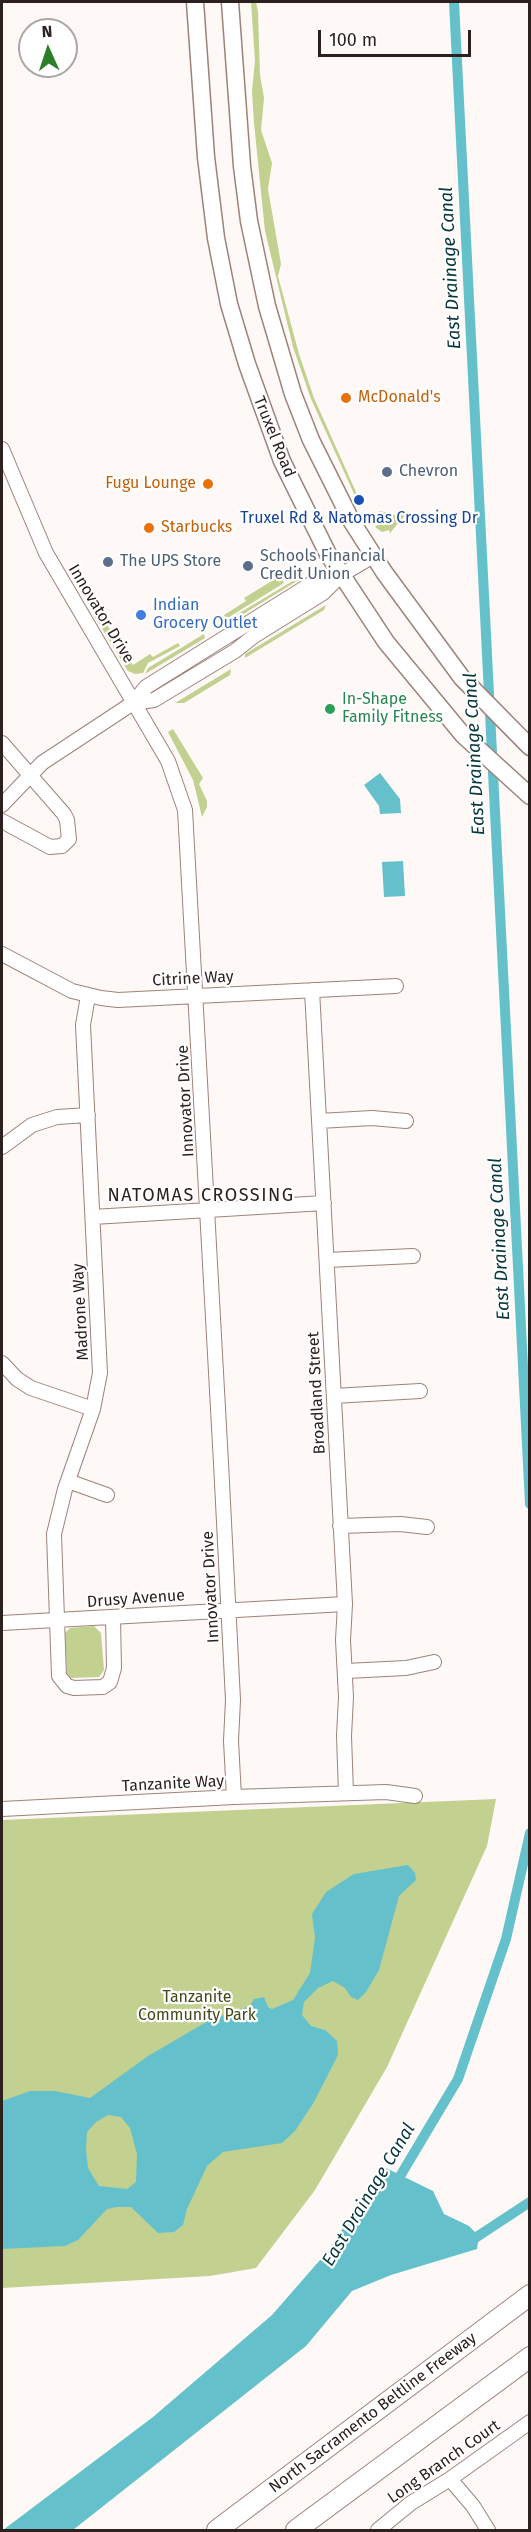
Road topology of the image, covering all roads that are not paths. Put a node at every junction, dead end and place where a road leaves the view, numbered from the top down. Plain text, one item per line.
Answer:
1 (195, 2) edge
2 (230, 2) edge
3 (2, 449) edge
4 (4, 464) edge
5 (373, 556) junction
6 (341, 575) junction
7 (133, 703) junction
8 (2, 743) edge
9 (530, 747) edge
10 (29, 774) junction
11 (530, 796) edge
12 (2, 805) edge
13 (2, 821) edge
14 (2, 954) edge
15 (396, 986) dead end
16 (312, 990) junction
17 (196, 995) junction
18 (88, 996) junction
19 (88, 1115) junction
20 (319, 1121) junction
21 (406, 1121) dead end
22 (2, 1148) edge
23 (324, 1203) junction
24 (208, 1211) junction
25 (93, 1217) junction
26 (413, 1256) dead end
27 (327, 1260) junction
28 (2, 1363) edge
29 (420, 1391) dead end
30 (334, 1396) junction
31 (93, 1409) junction
32 (68, 1481) junction
33 (107, 1495) dead end
34 (340, 1526) junction
35 (427, 1527) dead end
36 (345, 1604) junction
37 (228, 1609) junction
38 (113, 1618) junction
39 (57, 1621) junction
40 (2, 1623) edge
41 (434, 1662) dead end
42 (346, 1671) junction
43 (346, 1793) junction
44 (415, 1796) dead end
45 (234, 1797) junction
46 (2, 1809) edge
47 (530, 2295) edge
48 (530, 2357) edge
49 (530, 2422) edge
50 (450, 2479) junction
51 (217, 2530) edge
52 (296, 2530) edge
53 (315, 2530) edge
54 (378, 2530) edge
55 (488, 2530) edge

1 - 6 main road, Truxel Road
2 - 5 main road, Truxel Road
3 - 4 street, Innovator Drive
4 - 7 street, Innovator Drive
5 - 6 street
5 - 9 main road, Truxel Road
6 - 7 street
6 - 11 main road, Truxel Road
7 - 10 street
7 - 17 street, Innovator Drive
8 - 10 street
10 - 12 street
10 - 13 street
14 - 18 street, Citrine Way
15 - 16 street, Citrine Way
16 - 17 street, Citrine Way
16 - 20 street, Broadland Street
17 - 18 street, Citrine Way
17 - 24 street, Innovator Drive
18 - 19 street, Madrone Way
19 - 22 street
19 - 25 street, Madrone Way
20 - 21 street
20 - 23 street, Broadland Street
23 - 24 street
23 - 27 street, Broadland Street
24 - 25 street
24 - 37 street, Innovator Drive
25 - 31 street, Madrone Way
26 - 27 street
27 - 30 street, Broadland Street
28 - 31 street
29 - 30 street
30 - 34 street, Broadland Street
31 - 32 street, Madrone Way
32 - 33 street
32 - 39 street, Madrone Way
34 - 35 street
34 - 36 street, Broadland Street
36 - 37 street, Drusy Avenue
36 - 42 street, Broadland Street
37 - 38 street, Drusy Avenue
37 - 45 street, Innovator Drive
38 - 39 street, Drusy Avenue
38 - 39 street, Madrone Way
39 - 40 street, Drusy Avenue
41 - 42 street
42 - 43 street, Broadland Street
43 - 44 street, Tanzanite Way
43 - 45 street, Tanzanite Way
45 - 46 street, Tanzanite Way
47 - 51 highway, North Sacramento Beltline Freeway
48 - 52 highway
48 - 53 highway
49 - 50 street, Long Branch Court
50 - 54 street, Long Branch Court
50 - 55 street

